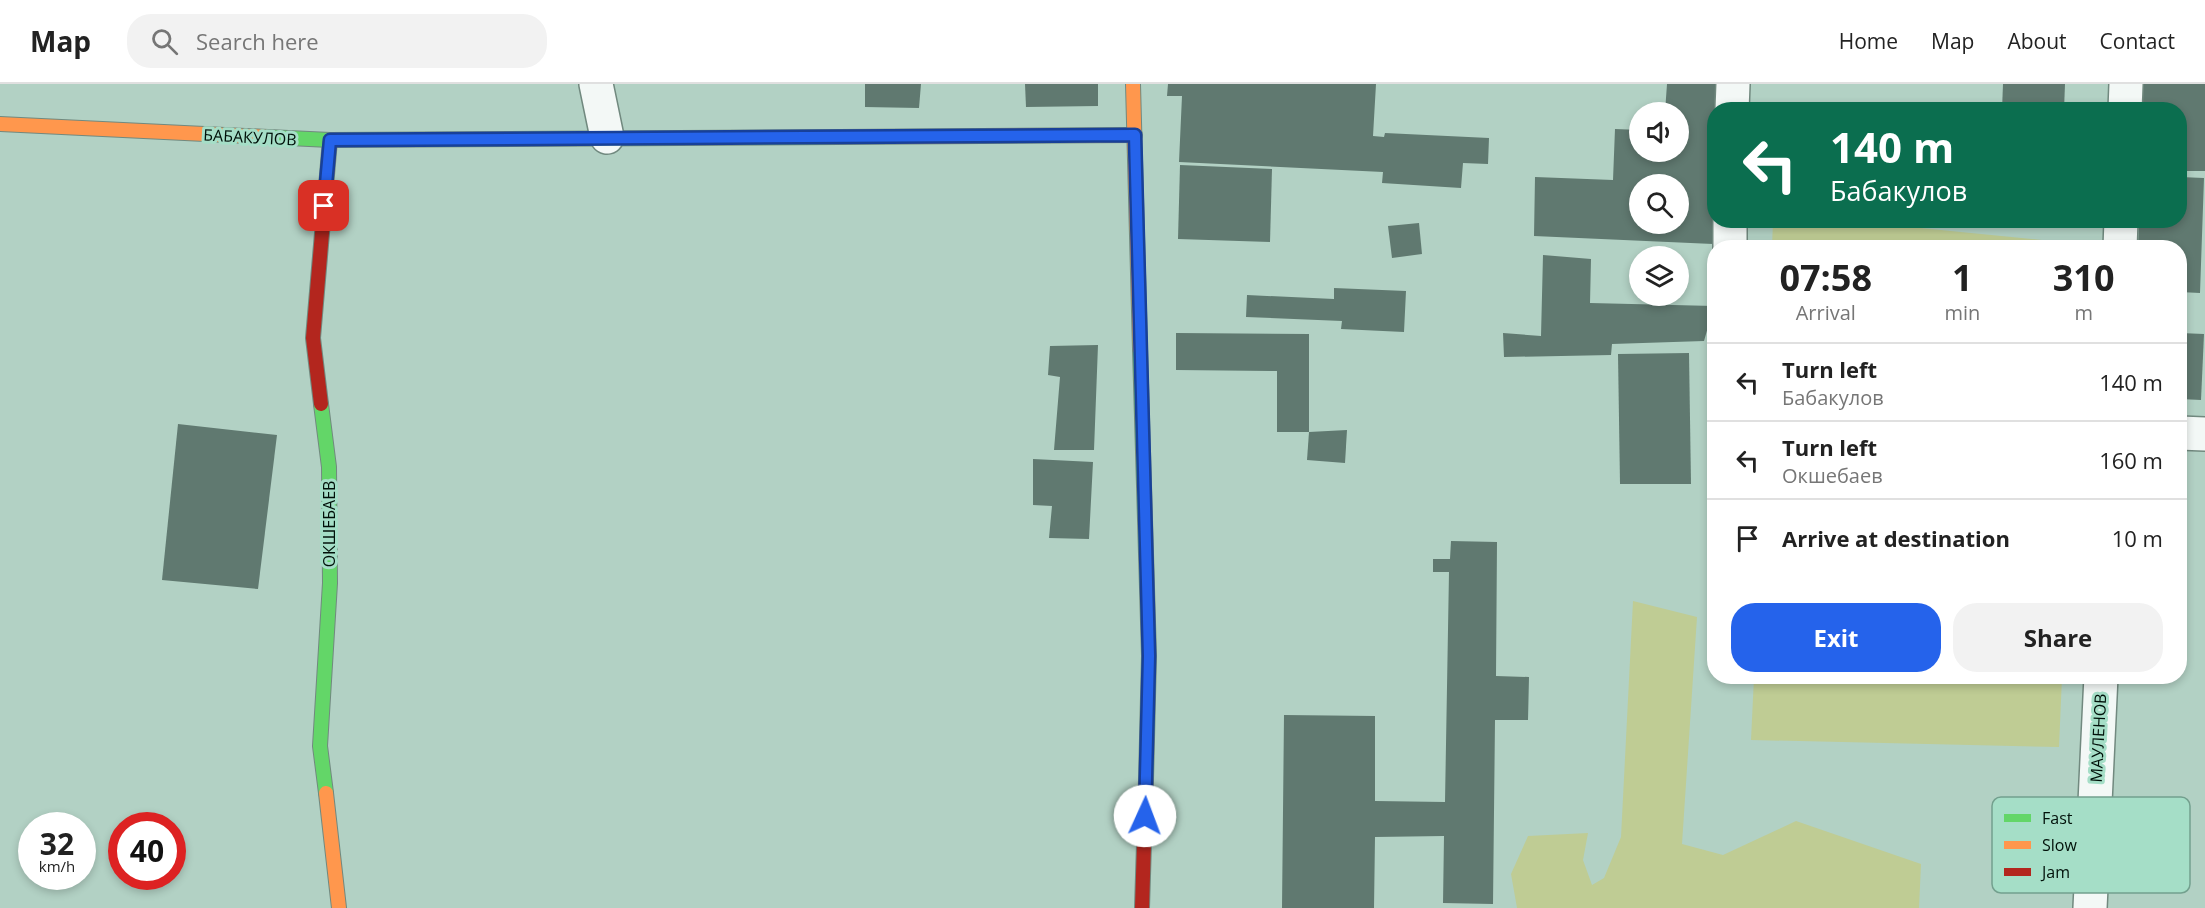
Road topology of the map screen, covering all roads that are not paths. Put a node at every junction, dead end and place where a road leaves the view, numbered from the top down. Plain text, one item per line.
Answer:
1 (596, 84) edge
2 (1133, 84) edge
3 (1733, 84) edge
4 (2126, 84) edge
5 (1732, 102) edge
6 (2125, 102) edge
7 (0, 124) edge
8 (1135, 135) junction
9 (607, 137) junction
10 (330, 140) junction
11 (2187, 433) edge
12 (2205, 434) edge
13 (2101, 684) edge
14 (2095, 797) edge
15 (2091, 893) edge
16 (339, 908) edge
17 (1142, 908) edge
18 (2090, 908) edge

1 - 9 street
2 - 8 street
3 - 5 street
4 - 6 street
7 - 10 street, БАБАКУЛОВ
8 - 9 street, БАБАКУЛОВ
8 - 17 street
9 - 10 street, БАБАКУЛОВ
10 - 16 street, ОКШЕБАЕВ
11 - 12 street
13 - 14 street, МАУЛЕНОВ
15 - 18 street, МАУЛЕНОВ

